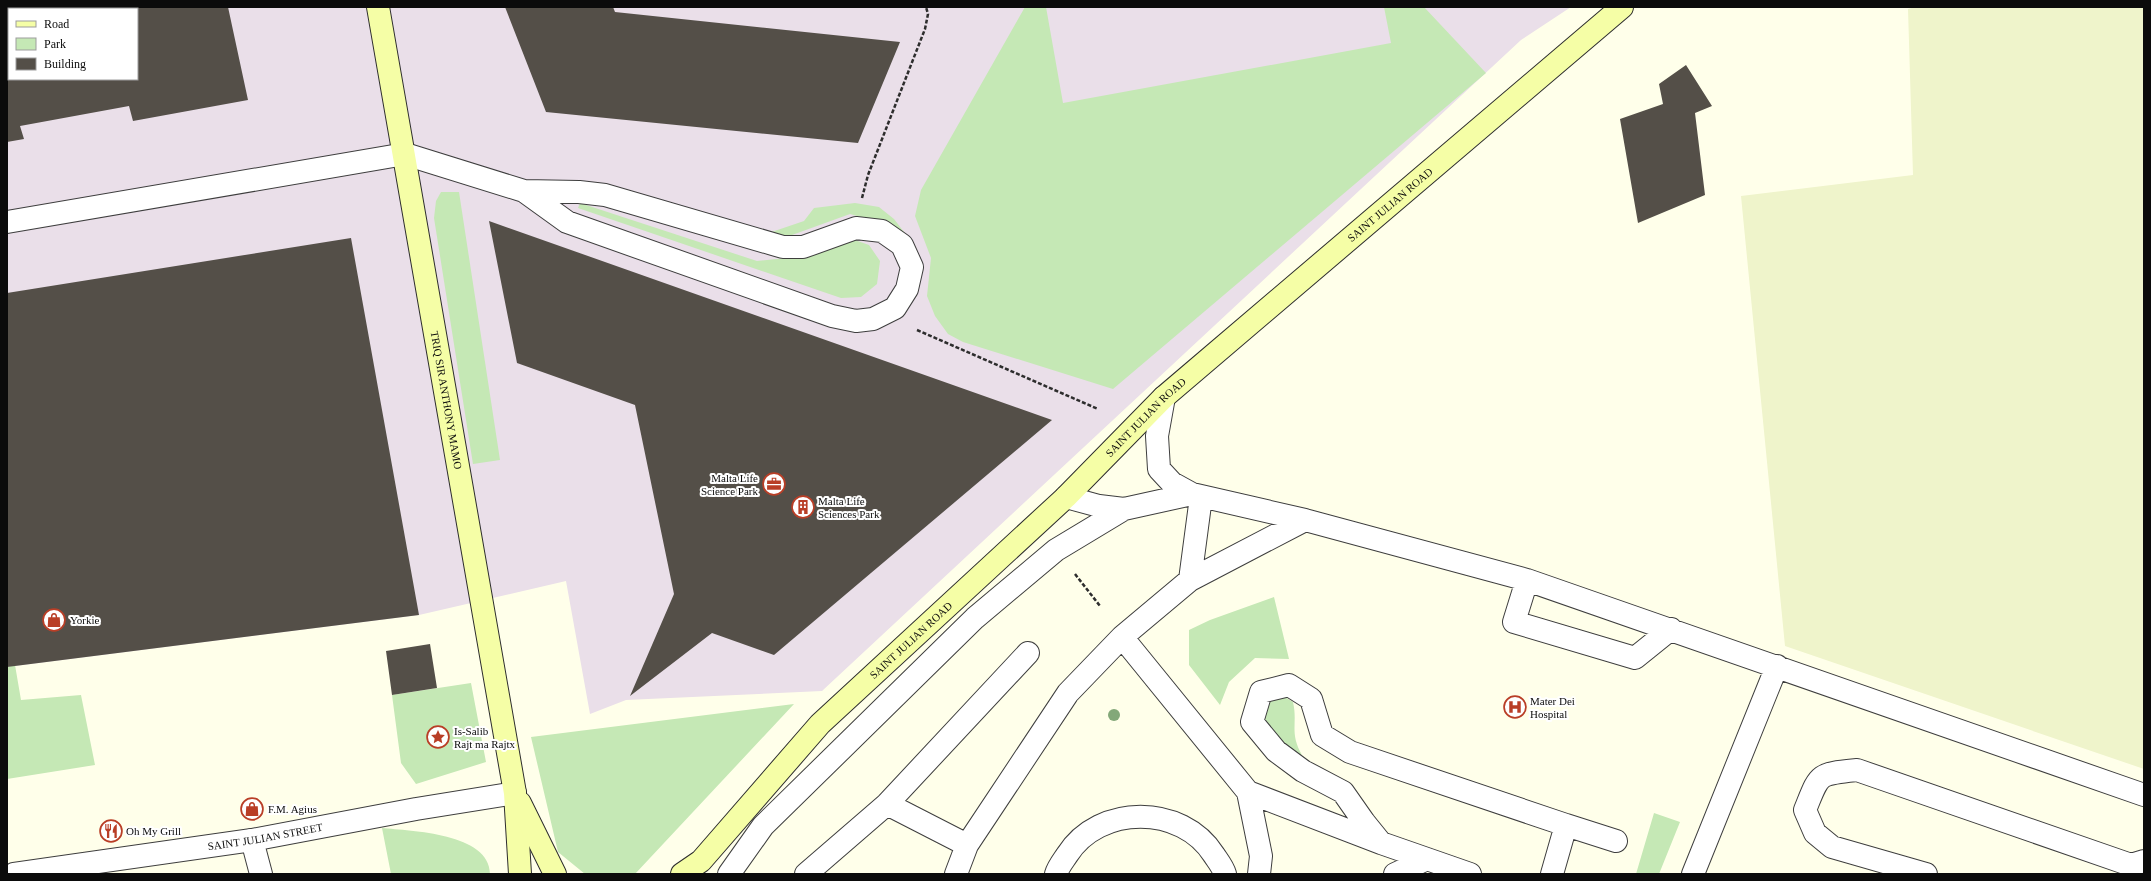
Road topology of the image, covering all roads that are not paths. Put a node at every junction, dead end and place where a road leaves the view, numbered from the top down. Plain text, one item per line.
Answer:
1 (378, 7) edge
2 (1622, 7) edge
3 (405, 154) junction
4 (524, 192) junction
5 (7, 222) edge
6 (1164, 396) junction
7 (1196, 495) junction
8 (1066, 497) junction
9 (1124, 509) junction
10 (1305, 520) junction
11 (1190, 580) junction
12 (1527, 580) junction
13 (1671, 629) junction
14 (1122, 636) junction
15 (1028, 653) dead end
16 (1777, 666) junction
17 (1248, 792) junction
18 (515, 793) junction
19 (2144, 795) edge
20 (887, 804) junction
21 (1566, 825) junction
22 (252, 840) junction
23 (1616, 841) dead end
24 (1381, 843) junction
25 (967, 845) junction
26 (1427, 859) junction
27 (2144, 862) edge
28 (699, 868) edge
29 (1697, 873) edge
30 (14, 874) edge
31 (261, 874) edge
32 (520, 874) edge
33 (555, 874) edge
34 (682, 874) edge
35 (729, 874) edge
36 (806, 874) edge
37 (956, 874) edge
38 (1056, 874) edge
39 (1225, 874) edge
40 (1260, 874) edge
41 (1395, 874) edge
42 (1470, 874) edge
43 (1552, 874) edge
44 (1926, 874) edge

1 - 3 street, TRIQ SIR ANTHONY MAMO
2 - 6 street, SAINT JULIAN ROAD
3 - 4 street
3 - 5 street
3 - 18 street, TRIQ SIR ANTHONY MAMO
4 - 4 street
6 - 7 street
6 - 8 street, SAINT JULIAN ROAD
7 - 9 street
7 - 10 street
7 - 11 street
8 - 9 street
8 - 28 street, SAINT JULIAN ROAD
9 - 35 street
10 - 11 street
10 - 12 street
11 - 14 street
12 - 13 street
12 - 13 street
13 - 16 street
14 - 17 street
14 - 25 street
15 - 20 street
16 - 19 street
16 - 29 street
17 - 24 street
17 - 40 street
18 - 22 street, SAINT JULIAN STREET
18 - 32 street, TRIQ SIR ANTHONY MAMO
18 - 33 street, TRIQ SIR ANTHONY MAMO
20 - 25 street
20 - 36 street
21 - 23 street
21 - 24 street
21 - 43 street
22 - 30 street, SAINT JULIAN STREET
22 - 31 street
24 - 26 street
25 - 37 street
26 - 41 street
26 - 42 street
27 - 44 street
28 - 34 street, SAINT JULIAN ROAD
38 - 39 street

